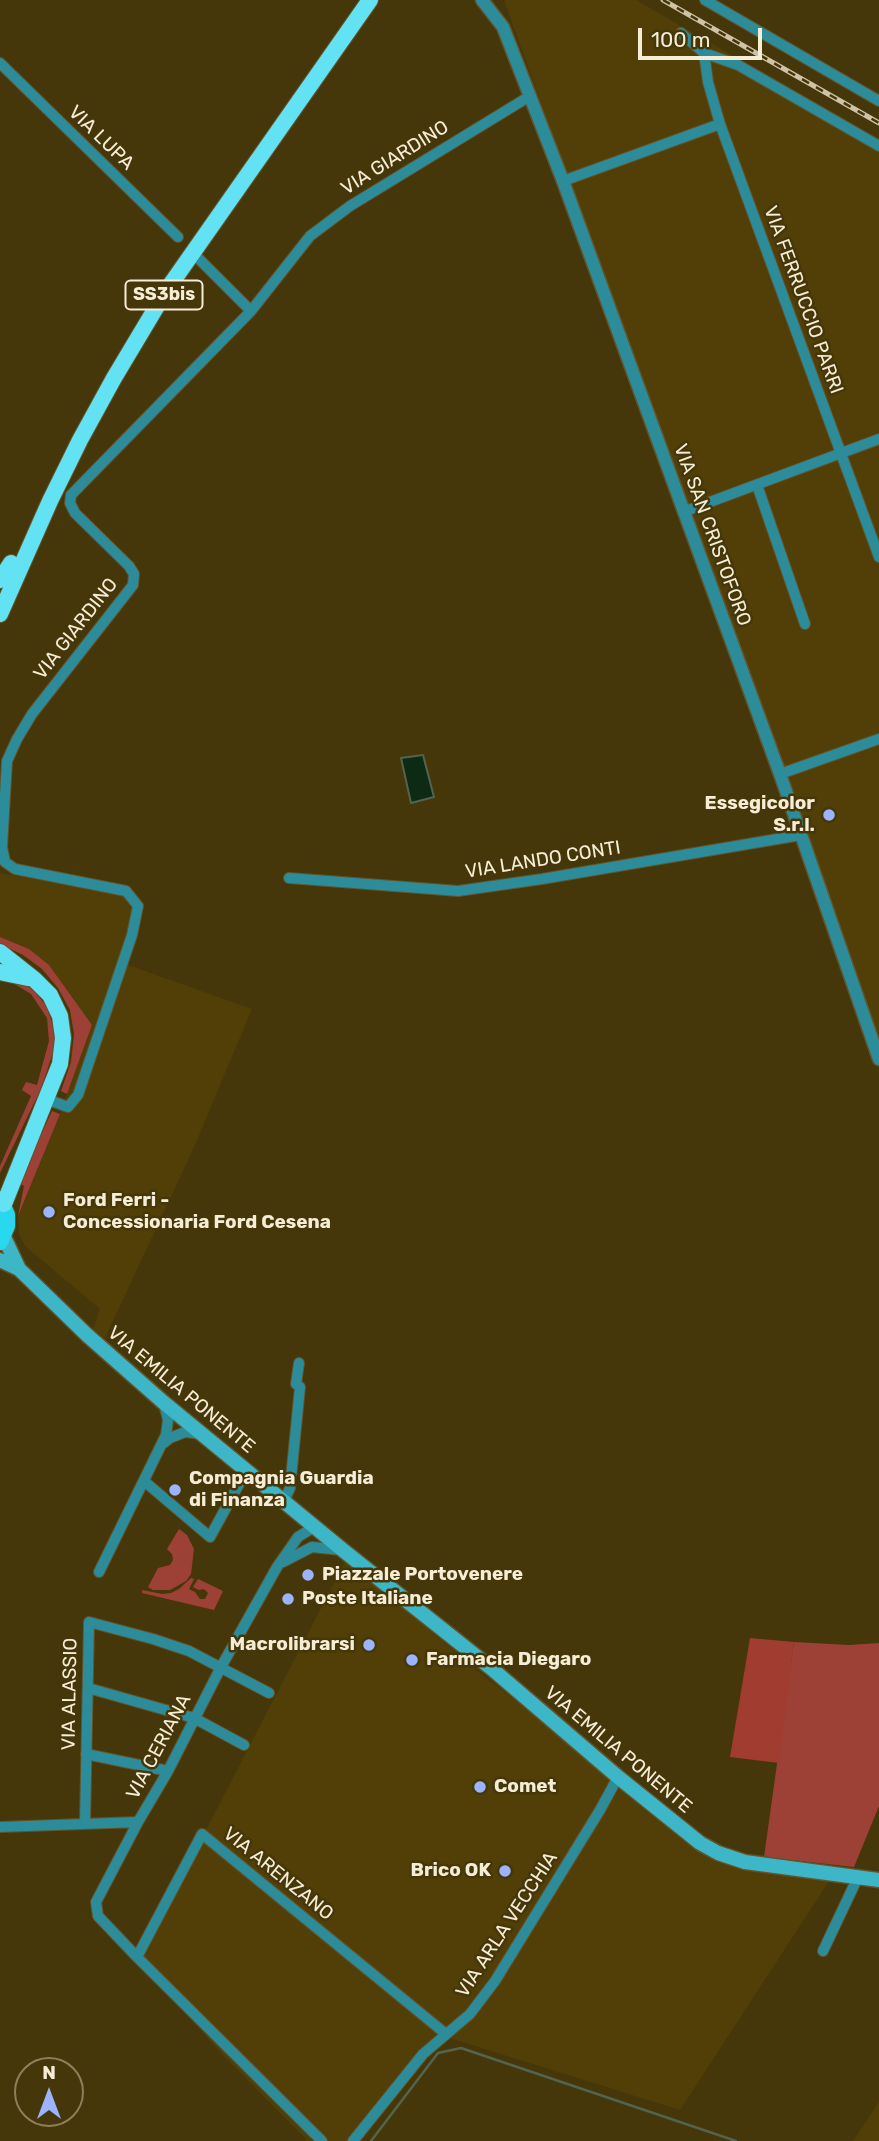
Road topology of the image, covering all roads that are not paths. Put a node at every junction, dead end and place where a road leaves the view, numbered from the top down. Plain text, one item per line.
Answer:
1 (358, 0) edge
2 (370, 0) edge
3 (482, 0) edge
4 (705, 0) edge
5 (681, 33) dead end
6 (704, 53) junction
7 (0, 63) edge
8 (530, 96) junction
9 (879, 101) edge
10 (720, 124) junction
11 (879, 146) edge
12 (563, 181) junction
13 (178, 237) dead end
14 (198, 258) dead end
15 (251, 311) junction
16 (879, 439) edge
17 (841, 453) junction
18 (757, 485) junction
19 (683, 512) junction
20 (879, 557) edge
21 (11, 563) junction
22 (0, 580) edge
23 (0, 589) edge
24 (0, 614) edge
25 (805, 624) dead end
26 (879, 739) edge
27 (780, 774) junction
28 (801, 835) junction
29 (289, 878) dead end
30 (0, 952) edge
31 (0, 963) edge
32 (0, 972) edge
33 (34, 979) junction
34 (879, 1059) edge
35 (46, 1100) junction
36 (15, 1177) junction
37 (0, 1186) edge
38 (2, 1202) edge
39 (2, 1239) edge
40 (0, 1260) edge
41 (19, 1269) junction
42 (299, 1363) dead end
43 (163, 1402) junction
44 (183, 1418) junction
45 (202, 1433) junction
46 (168, 1436) junction
47 (144, 1481) junction
48 (239, 1484) dead end
49 (285, 1501) junction
50 (299, 1513) junction
51 (315, 1527) junction
52 (298, 1537) junction
53 (307, 1549) junction
54 (344, 1551) junction
55 (277, 1567) junction
56 (99, 1572) dead end
57 (221, 1667) junction
58 (88, 1688) junction
59 (269, 1693) dead end
60 (194, 1718) junction
61 (244, 1745) dead end
62 (86, 1754) junction
63 (168, 1771) junction
64 (618, 1777) junction
65 (138, 1822) junction
66 (85, 1824) junction
67 (0, 1827) edge
68 (858, 1877) junction
69 (879, 1880) edge
70 (823, 1951) dead end
71 (137, 1957) junction
72 (446, 2034) junction
73 (322, 2141) edge
74 (353, 2141) edge

1 - 21 highway, SS3bis
2 - 24 highway, SS3bis
3 - 8 street, VIA SAN CRISTOFORO
4 - 9 street
5 - 6 street
6 - 10 street, VIA FERRUCCIO PARRI
6 - 11 street
7 - 13 street, VIA LUPA
8 - 12 street, VIA SAN CRISTOFORO
8 - 15 street, VIA GIARDINO
10 - 12 street
10 - 17 street, VIA FERRUCCIO PARRI
12 - 19 street, VIA SAN CRISTOFORO
14 - 15 street
15 - 35 street, VIA GIARDINO
16 - 17 street
17 - 18 street
17 - 20 street, VIA FERRUCCIO PARRI
18 - 19 street
18 - 25 street
19 - 27 street, VIA SAN CRISTOFORO
21 - 22 highway
21 - 23 highway, SS3bis
26 - 27 street
27 - 28 street, VIA SAN CRISTOFORO
28 - 29 street, VIA LANDO CONTI
28 - 34 street, VIA SAN CRISTOFORO
30 - 33 highway
31 - 33 highway
32 - 33 highway
33 - 35 highway
35 - 36 highway
36 - 37 highway
36 - 38 highway
38 - 39 main road
39 - 41 main road, VIA EMILIA PONENTE
40 - 41 main road, VIA EMILIA PONENTE
41 - 43 main road, VIA EMILIA PONENTE
42 - 49 street
43 - 44 main road, VIA EMILIA PONENTE
43 - 46 street
44 - 45 main road, VIA EMILIA PONENTE
44 - 46 street
45 - 46 street
45 - 49 main road, VIA EMILIA PONENTE
46 - 47 street
47 - 48 street
47 - 56 street
49 - 50 main road, VIA EMILIA PONENTE
50 - 51 main road, VIA EMILIA PONENTE
50 - 52 street
51 - 52 street, VIA CERIANA
51 - 53 street
51 - 54 main road, VIA EMILIA PONENTE
52 - 55 street, VIA CERIANA
53 - 54 street
53 - 55 street, VIA CERIANA
54 - 64 main road, VIA EMILIA PONENTE
55 - 57 street, VIA CERIANA
57 - 58 street, VIA ALASSIO
57 - 59 street
57 - 60 street, VIA CERIANA
58 - 60 street
58 - 62 street, VIA ALASSIO
60 - 61 street
60 - 63 street, VIA CERIANA
62 - 63 street
62 - 66 street, VIA ALASSIO
63 - 65 street, VIA CERIANA
64 - 68 main road, VIA EMILIA PONENTE
64 - 72 street, VIA ARLA VECCHIA
65 - 66 street, VIA CERIANA
65 - 71 street
66 - 67 street, VIA CERIANA
68 - 69 main road, VIA EMILIA PONENTE
68 - 70 street
71 - 72 street, VIA ARENZANO
71 - 73 street
72 - 74 street, VIA ARLA VECCHIA

